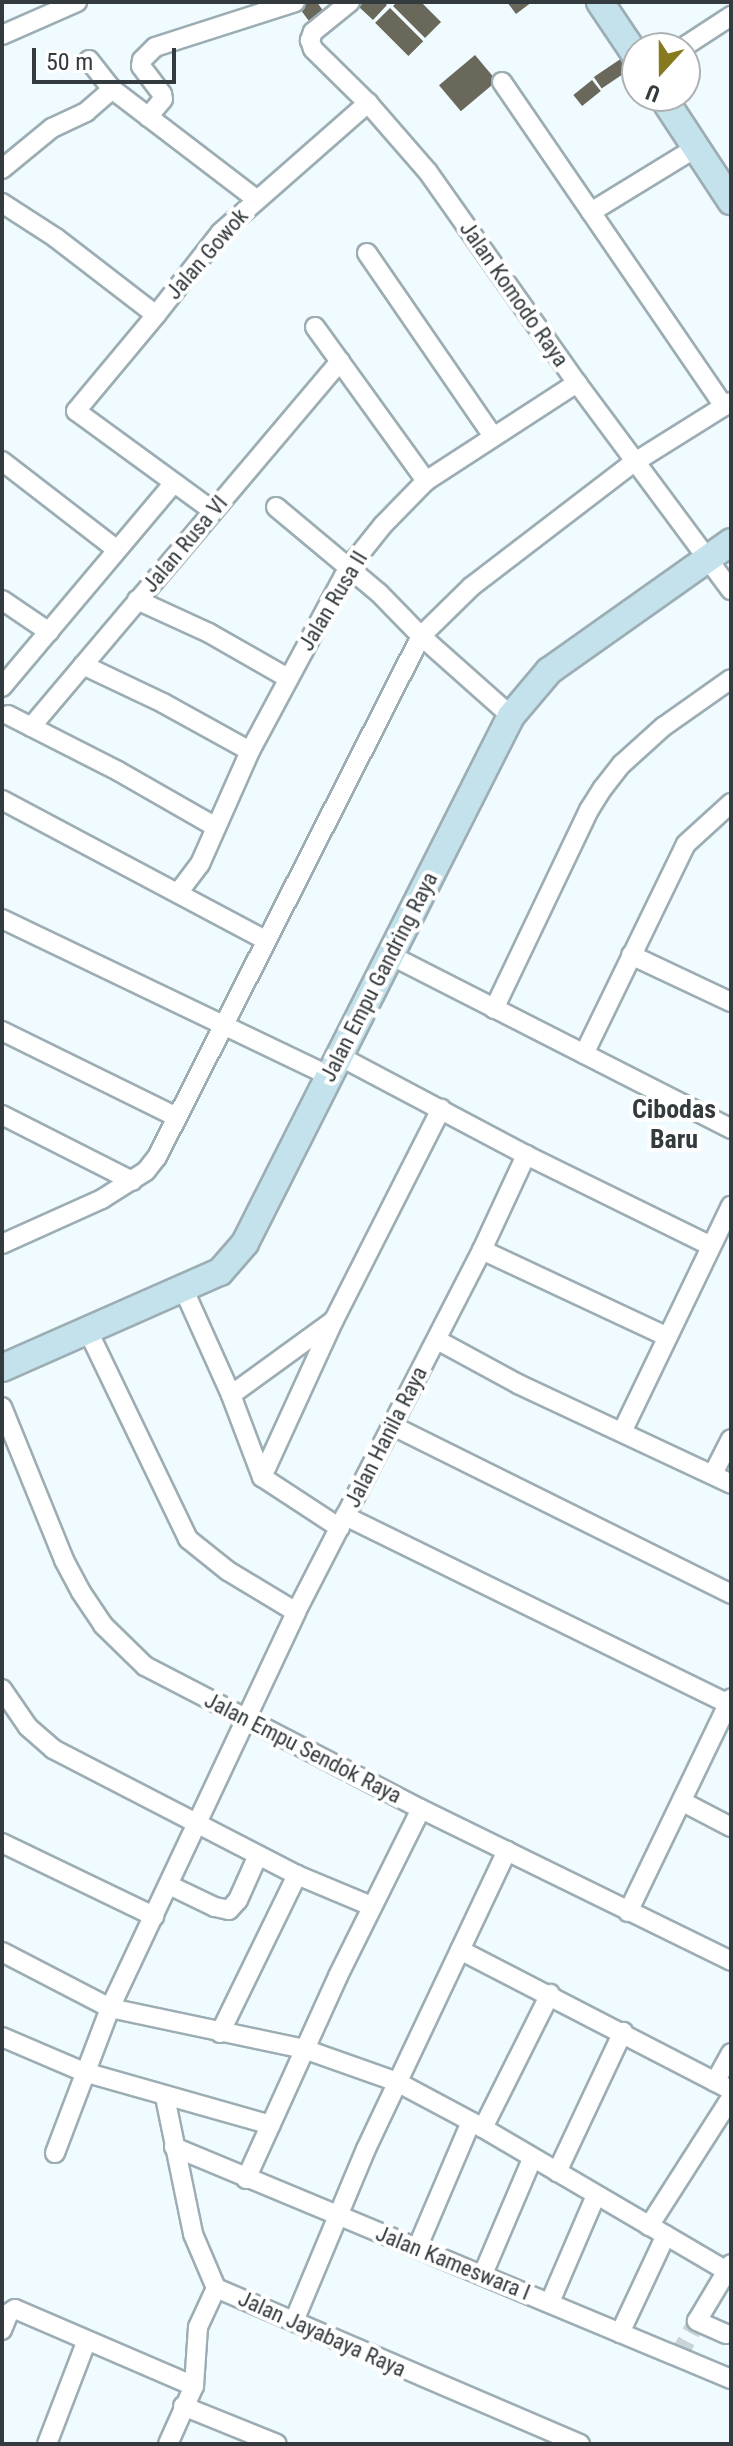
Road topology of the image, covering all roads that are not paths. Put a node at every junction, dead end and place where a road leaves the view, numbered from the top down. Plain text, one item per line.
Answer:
1 (77, 2) edge
2 (295, 2) edge
3 (350, 2) edge
4 (600, 2) edge
5 (731, 16) edge
6 (621, 33) edge
7 (2, 35) edge
8 (701, 36) edge
9 (89, 60) dead end
10 (502, 82) dead end
11 (112, 89) junction
12 (368, 103) junction
13 (672, 112) edge
14 (148, 117) junction
15 (694, 149) junction
16 (2, 169) edge
17 (256, 199) junction
18 (731, 201) edge
19 (2, 203) edge
20 (591, 212) junction
21 (367, 253) dead end
22 (156, 315) junction
23 (315, 327) dead end
24 (340, 361) junction
25 (577, 383) junction
26 (728, 404) edge
27 (493, 436) junction
28 (2, 461) edge
29 (635, 462) junction
30 (426, 481) junction
31 (174, 483) junction
32 (276, 507) dead end
33 (213, 511) junction
34 (731, 542) edge
35 (117, 550) junction
36 (708, 558) junction
37 (347, 570) junction
38 (731, 590) edge
39 (2, 600) edge
40 (137, 600) junction
41 (49, 632) junction
42 (421, 636) junction
43 (83, 665) junction
44 (288, 678) junction
45 (731, 679) edge
46 (2, 687) edge
47 (8, 715) dead end
48 (511, 716) junction
49 (31, 727) junction
50 (250, 751) junction
51 (2, 800) edge
52 (731, 803) edge
53 (214, 826) junction
54 (178, 893) junction
55 (2, 919) edge
56 (265, 940) junction
57 (390, 955) junction
58 (631, 955) junction
59 (731, 1002) edge
60 (494, 1009) junction
61 (225, 1026) junction
62 (2, 1032) edge
63 (584, 1054) junction
64 (334, 1066) junction
65 (441, 1109) junction
66 (2, 1115) edge
67 (177, 1117) junction
68 (731, 1129) edge
69 (526, 1155) junction
70 (132, 1181) junction
71 (731, 1206) edge
72 (2, 1244) edge
73 (711, 1246) junction
74 (482, 1250) junction
75 (183, 1288) junction
76 (334, 1320) junction
77 (88, 1331) junction
78 (668, 1337) junction
79 (437, 1340) junction
80 (2, 1368) edge
81 (231, 1395) junction
82 (2, 1407) edge
83 (391, 1425) junction
84 (622, 1432) junction
85 (731, 1439) edge
86 (713, 1474) junction
87 (262, 1477) junction
88 (731, 1484) edge
89 (342, 1522) junction
90 (731, 1594) edge
91 (296, 1612) junction
92 (2, 1689) edge
93 (730, 1701) edge
94 (246, 1720) junction
95 (683, 1802) junction
96 (421, 1809) junction
97 (199, 1825) junction
98 (731, 1827) edge
99 (2, 1843) edge
100 (507, 1851) junction
101 (258, 1855) junction
102 (297, 1875) junction
103 (169, 1885) junction
104 (371, 1906) junction
105 (628, 1912) junction
106 (154, 1916) junction
107 (460, 1950) junction
108 (2, 1952) edge
109 (731, 1961) edge
110 (550, 1994) junction
111 (110, 2008) junction
112 (623, 2032) junction
113 (220, 2033) junction
114 (2, 2037) edge
115 (304, 2049) junction
116 (731, 2053) edge
117 (84, 2072) junction
118 (397, 2082) junction
119 (723, 2086) edge
120 (165, 2097) junction
121 (731, 2098) edge
122 (271, 2125) junction
123 (477, 2125) junction
124 (174, 2147) junction
125 (55, 2153) dead end
126 (532, 2159) junction
127 (557, 2172) junction
128 (246, 2179) junction
129 (596, 2195) junction
130 (336, 2217) junction
131 (649, 2226) junction
132 (666, 2235) junction
133 (418, 2246) junction
134 (729, 2268) edge
135 (483, 2274) junction
136 (216, 2288) junction
137 (550, 2302) junction
138 (294, 2321) junction
139 (2, 2330) edge
140 (620, 2333) junction
141 (726, 2334) dead end
142 (87, 2340) junction
143 (731, 2379) edge
144 (194, 2386) junction
145 (183, 2406) junction
146 (47, 2444) edge
147 (168, 2444) edge
148 (277, 2444) edge
149 (580, 2444) edge

1 - 7 street
2 - 14 street
3 - 12 street, Jalan Komodo Raya
4 - 6 street
5 - 8 street
9 - 11 street
10 - 20 street
11 - 14 street
11 - 16 street
12 - 17 street, Jalan Gowok
12 - 25 street, Jalan Komodo Raya
13 - 15 street
14 - 17 street
15 - 18 street
15 - 20 street
17 - 22 street, Jalan Gowok
19 - 22 street, Jalan Gowok
20 - 26 street
21 - 27 street
22 - 31 street
23 - 24 street
24 - 30 street
24 - 33 street, Jalan Rusa VI
25 - 27 street, Jalan Rusa II
25 - 29 street, Jalan Komodo Raya
26 - 29 street
27 - 30 street, Jalan Rusa II
28 - 35 street
29 - 36 street, Jalan Komodo Raya
29 - 42 street
30 - 37 street, Jalan Rusa II
31 - 33 street
31 - 35 street
32 - 37 street
33 - 40 street, Jalan Rusa VI
34 - 36 street, Jalan Empu Gandring Raya
35 - 41 street
36 - 38 street, Jalan Komodo Raya
36 - 48 street, Jalan Empu Gandring Raya
37 - 42 street
37 - 44 street, Jalan Rusa II
39 - 41 street
40 - 43 street, Jalan Rusa VI
40 - 44 street
41 - 46 street
42 - 48 street
42 - 56 street
43 - 49 street, Jalan Rusa VI
43 - 50 street
44 - 50 street, Jalan Rusa II
45 - 60 street
47 - 49 street
48 - 57 street, Jalan Empu Gandring Raya
49 - 53 street
50 - 53 street, Jalan Rusa II
51 - 54 street
52 - 58 street
53 - 54 street, Jalan Rusa II
54 - 56 street
55 - 61 street
56 - 61 street
57 - 60 street
57 - 64 street, Jalan Empu Gandring Raya
58 - 59 street
58 - 63 street
60 - 63 street
61 - 64 street
61 - 67 street
62 - 67 street
63 - 68 street
64 - 65 street
64 - 75 street, Jalan Empu Gandring Raya
65 - 69 street
65 - 76 street
66 - 70 street
67 - 70 street
69 - 73 street
69 - 74 street, Jalan Hanila Raya
70 - 72 street
71 - 73 street
73 - 78 street
74 - 78 street
74 - 79 street, Jalan Hanila Raya
75 - 77 street, Jalan Empu Gandring Raya
75 - 81 street
76 - 81 street
76 - 87 street
77 - 80 street, Jalan Empu Gandring Raya
77 - 91 street
78 - 84 street
79 - 83 street, Jalan Hanila Raya
79 - 84 street
81 - 87 street
82 - 94 street, Jalan Empu Sendok Raya
83 - 89 street, Jalan Hanila Raya
83 - 90 street
84 - 86 street
85 - 86 street
86 - 88 street
87 - 89 street
89 - 91 street, Jalan Hanila Raya
89 - 93 street
91 - 94 street, Jalan Hanila Raya
92 - 97 street
93 - 95 street
94 - 96 street, Jalan Empu Sendok Raya
94 - 97 street, Jalan Hanila Raya
95 - 98 street
95 - 105 street
96 - 100 street, Jalan Empu Sendok Raya
96 - 104 street
97 - 101 street
97 - 103 street, Jalan Hanila Raya
99 - 106 street
100 - 105 street, Jalan Empu Sendok Raya
100 - 107 street
101 - 102 street
101 - 103 street
102 - 104 street
102 - 113 street
103 - 106 street, Jalan Hanila Raya
104 - 115 street
105 - 109 street, Jalan Empu Sendok Raya
106 - 111 street, Jalan Hanila Raya
107 - 110 street
107 - 118 street
108 - 111 street
110 - 112 street
110 - 123 street
111 - 113 street
111 - 117 street, Jalan Hanila Raya
112 - 119 street
112 - 127 street
113 - 115 street
114 - 117 street
115 - 118 street
115 - 122 street
116 - 119 street
117 - 120 street
117 - 125 street, Jalan Hanila Raya
118 - 123 street
118 - 130 street
120 - 122 street
120 - 124 street
121 - 131 street
122 - 128 street
123 - 126 street
123 - 133 street
124 - 128 street, Jalan Kameswara I
124 - 136 street
126 - 127 street
126 - 135 street
127 - 129 street
128 - 130 street, Jalan Kameswara I
129 - 131 street
129 - 137 street
130 - 133 street, Jalan Kameswara I
130 - 138 street
131 - 132 street
132 - 134 street
132 - 140 street
133 - 135 street, Jalan Kameswara I
134 - 141 street
135 - 137 street, Jalan Kameswara I
136 - 138 street, Jalan Jayabaya Raya
136 - 144 street, Jalan Jayabaya Raya
137 - 140 street, Jalan Kameswara I
138 - 149 street, Jalan Jayabaya Raya
139 - 142 street
140 - 143 street, Jalan Kameswara I
142 - 144 street
142 - 146 street
144 - 145 street, Jalan Jayabaya Raya
145 - 147 street, Jalan Jayabaya Raya
145 - 148 street

